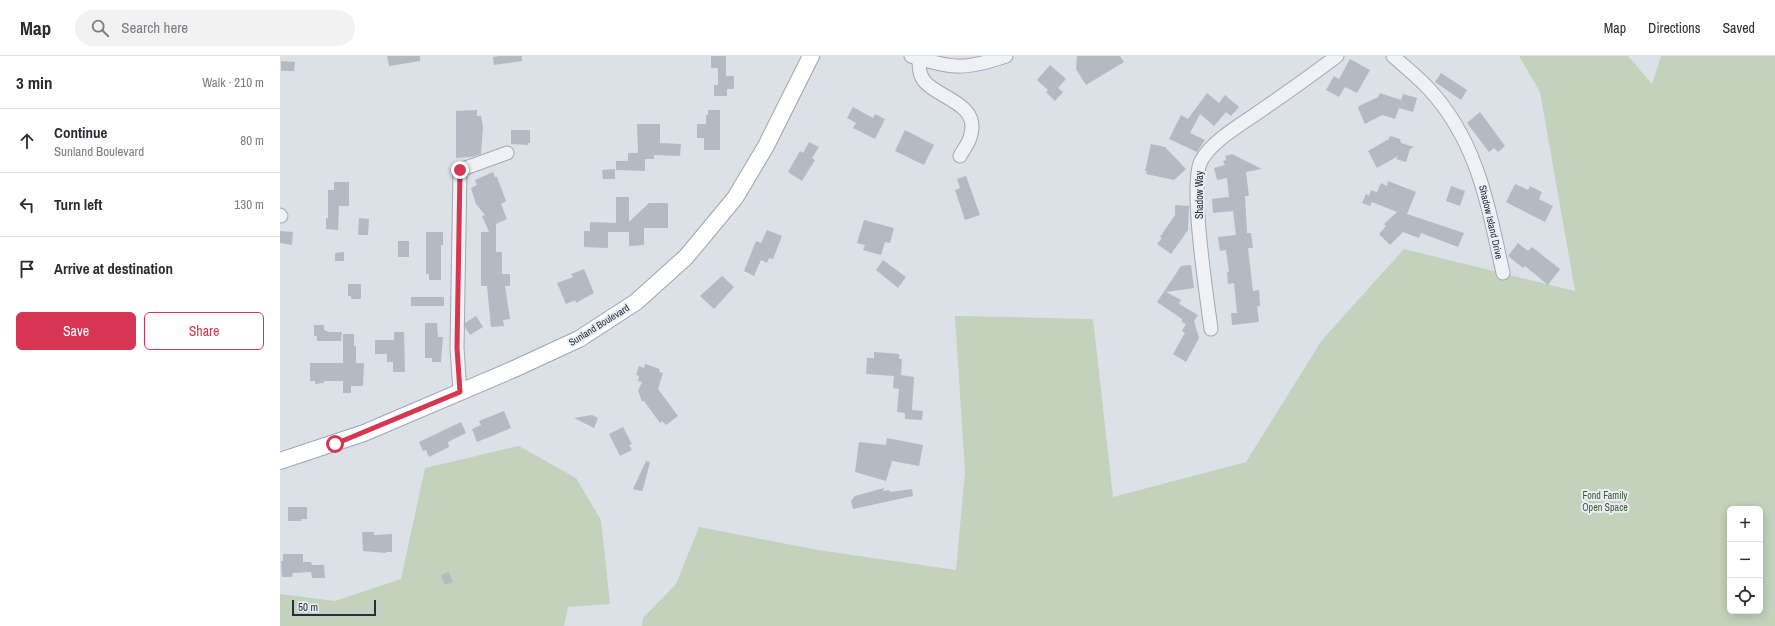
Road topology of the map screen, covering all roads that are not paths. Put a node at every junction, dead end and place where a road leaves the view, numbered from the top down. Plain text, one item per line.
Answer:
1 (811, 56) edge
2 (1006, 56) edge
3 (1337, 56) edge
4 (1393, 56) edge
5 (915, 57) edge
6 (506, 153) dead end
7 (960, 156) dead end
8 (1503, 273) dead end
9 (1211, 329) dead end
10 (460, 392) junction
11 (280, 461) edge

1 - 10 main road, Sunland Boulevard
2 - 5 street
3 - 9 street, Shadow Way
4 - 8 street, Shadow Island Drive
5 - 7 street
6 - 10 street
10 - 11 main road, Sunland Boulevard

